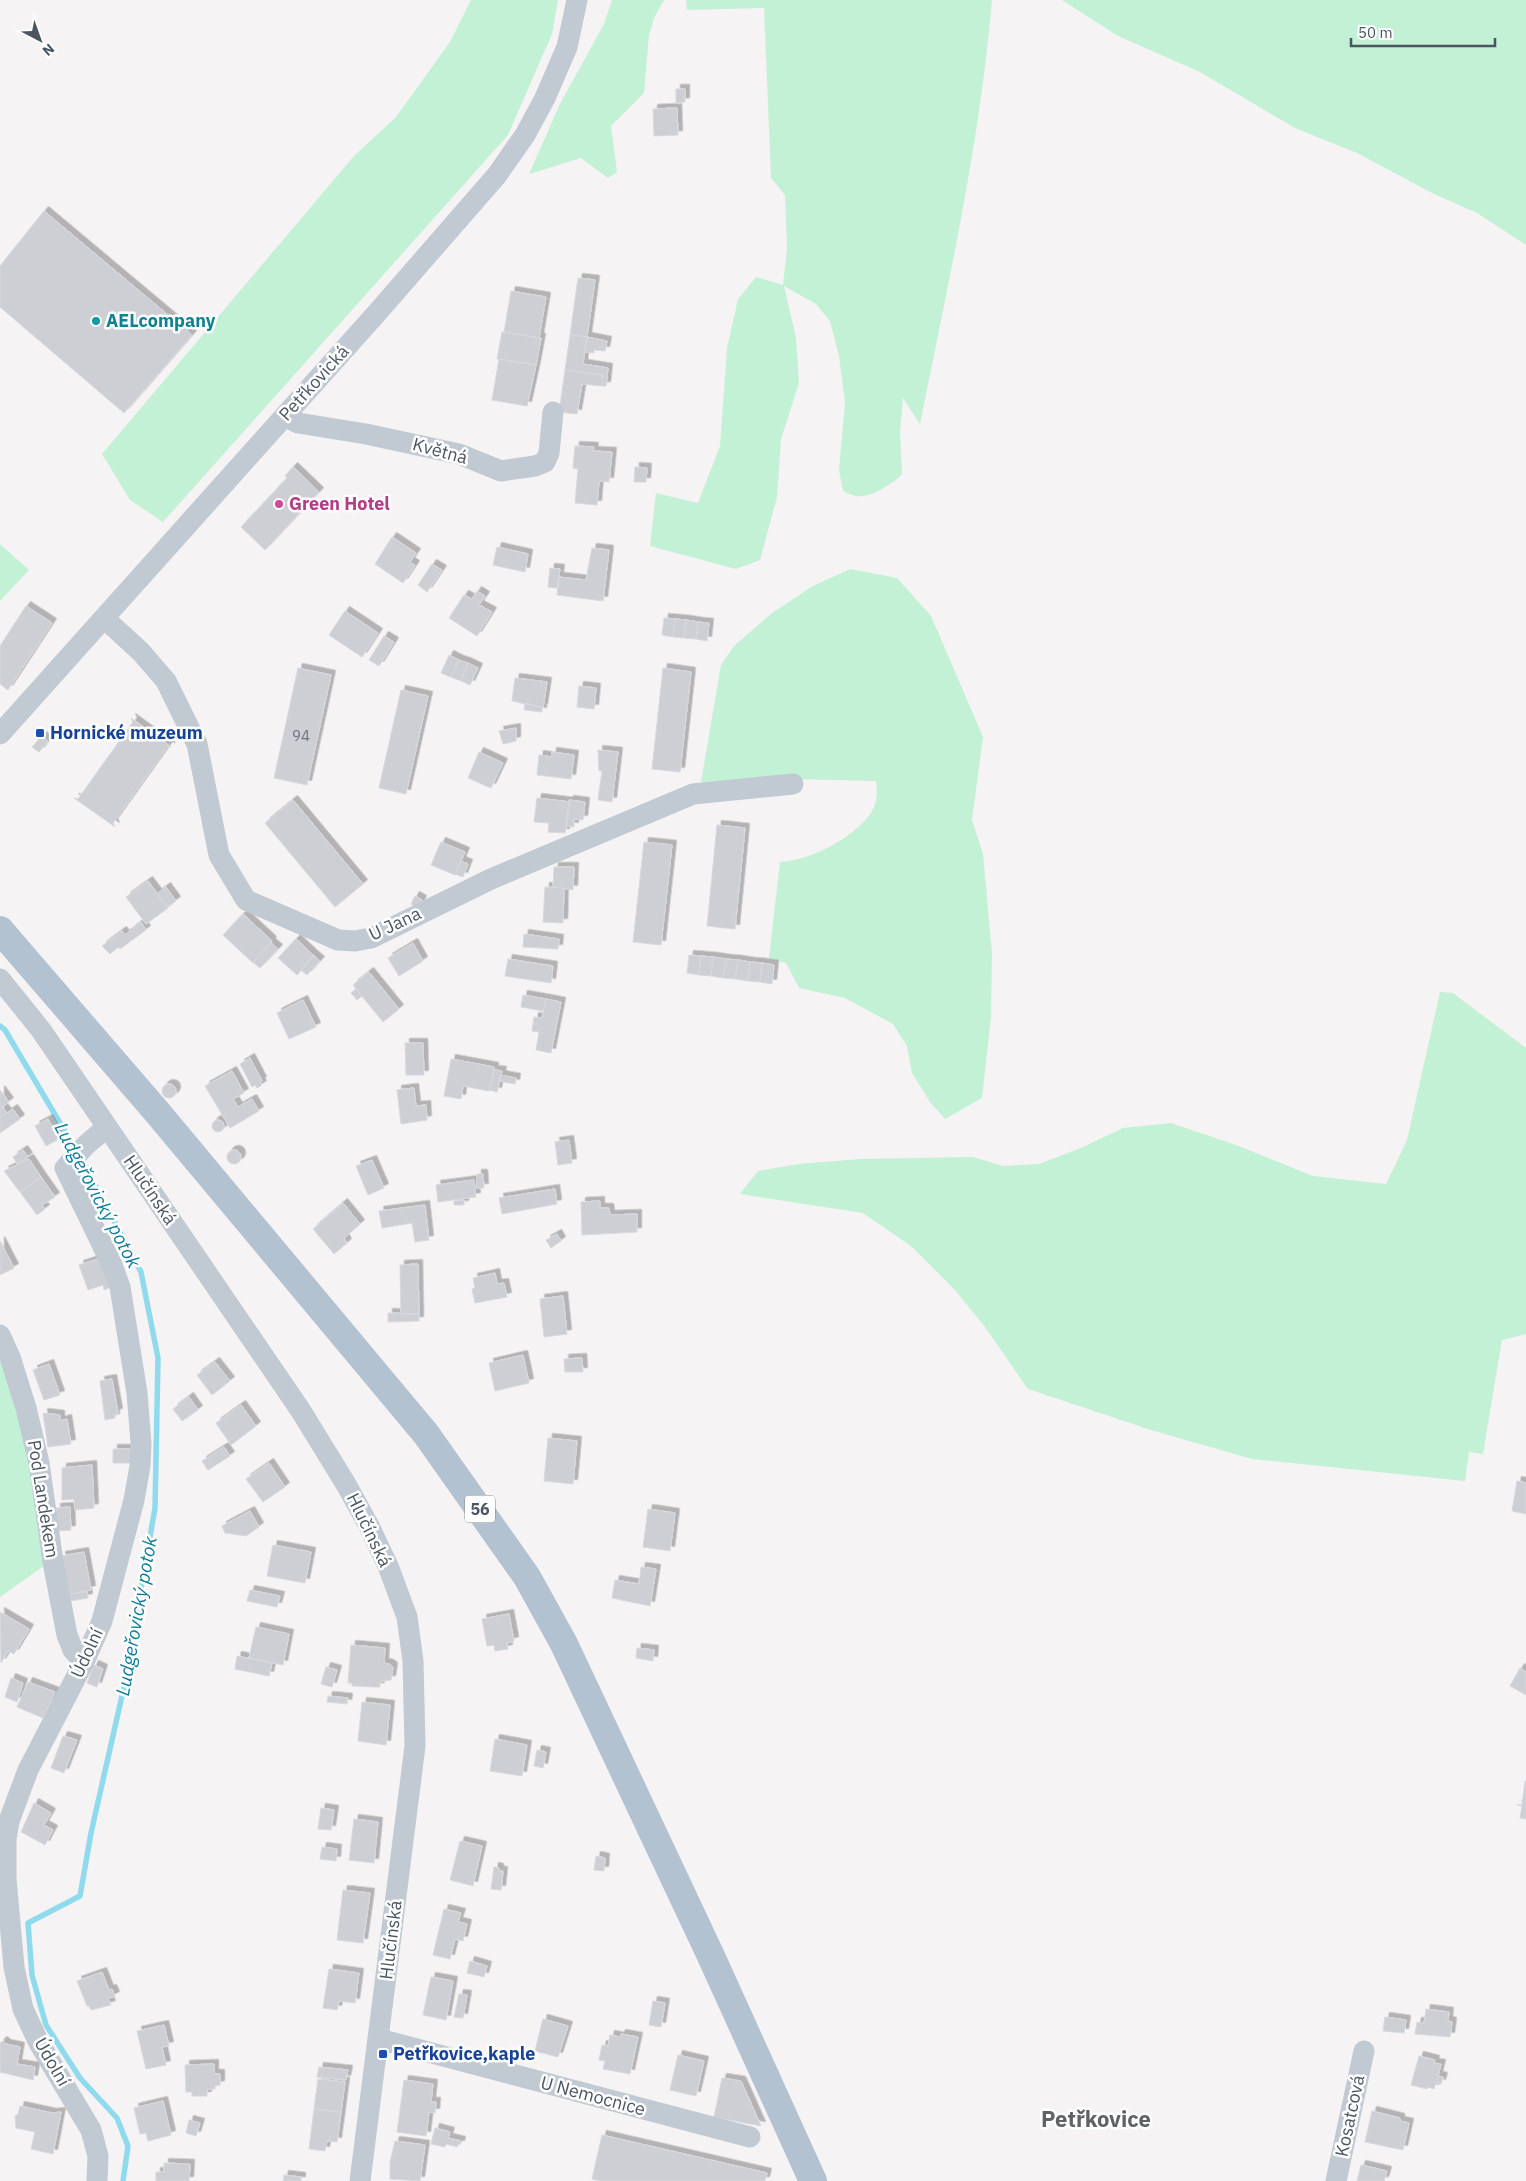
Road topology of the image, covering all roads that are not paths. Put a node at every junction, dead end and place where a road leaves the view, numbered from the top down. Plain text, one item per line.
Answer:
1 (577, 0) edge
2 (553, 412) dead end
3 (285, 416) junction
4 (104, 618) junction
5 (0, 734) edge
6 (793, 784) dead end
7 (0, 930) edge
8 (0, 979) edge
9 (107, 1127) junction
10 (0, 1335) edge
11 (84, 1662) junction
12 (379, 2039) junction
13 (1364, 2051) dead end
14 (750, 2137) dead end
15 (97, 2181) edge
16 (360, 2181) edge
17 (813, 2181) edge
18 (1336, 2181) edge

1 - 3 street, Petřkovická
2 - 3 street, Květná
3 - 4 street, Petřkovická
4 - 5 street, Petřkovická
4 - 6 street, U Jana
7 - 17 main road, 56
8 - 9 street, Hlučínská
9 - 11 street, Údolní
9 - 12 street, Hlučínská
10 - 11 street, Pod Landekem
11 - 15 street, Údolní
12 - 14 street, U Nemocnice
12 - 16 street, Hlučínská
13 - 18 street, Kosatcová

